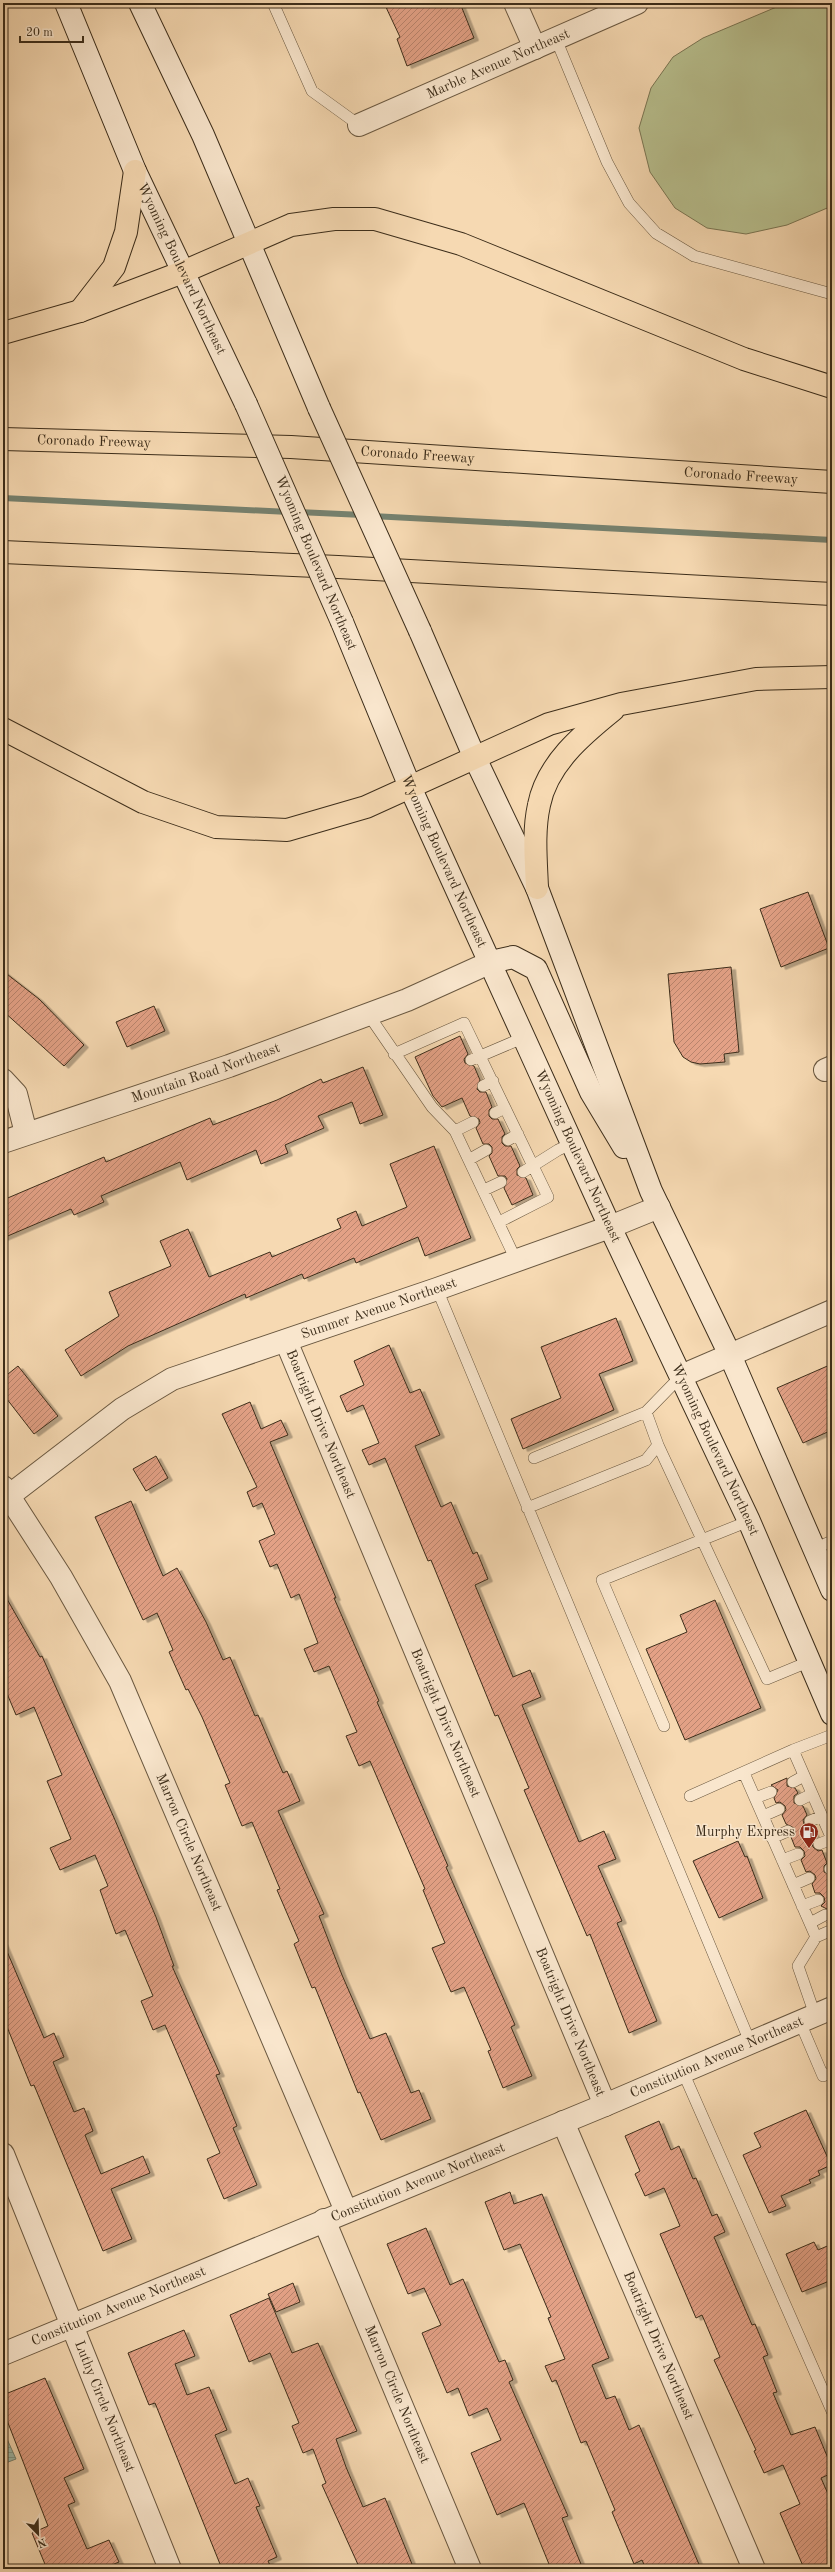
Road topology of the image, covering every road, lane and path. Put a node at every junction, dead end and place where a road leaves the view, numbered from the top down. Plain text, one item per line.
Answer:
1 (66, 3) edge
2 (140, 3) edge
3 (273, 3) edge
4 (515, 3) edge
5 (637, 3) edge
6 (556, 39) junction
7 (535, 48) junction
8 (359, 125) joint
9 (134, 171) junction
10 (250, 243) junction
11 (183, 272) junction
12 (832, 294) edge
13 (80, 311) junction
14 (3, 332) edge
15 (832, 387) edge
16 (3, 439) edge
17 (832, 482) edge
18 (3, 552) edge
19 (832, 594) edge
20 (832, 677) edge
21 (621, 704) junction
22 (3, 729) edge
23 (474, 756) junction
24 (410, 787) junction
25 (537, 888) junction
26 (491, 962) junction
27 (368, 1014) junction
28 (525, 1037) junction
29 (394, 1054) junction
30 (475, 1058) junction
31 (3, 1080) edge
32 (473, 1122) dead end
33 (455, 1130) junction
34 (26, 1133) junction
35 (518, 1134) junction
36 (508, 1140) dead end
37 (3, 1142) edge
38 (573, 1143) junction
39 (486, 1150) dead end
40 (470, 1159) junction
41 (534, 1166) junction
42 (522, 1172) dead end
43 (501, 1182) dead end
44 (484, 1190) junction
45 (655, 1199) junction
46 (498, 1222) junction
47 (610, 1227) junction
48 (516, 1260) junction
49 (437, 1289) junction
50 (832, 1311) edge
51 (286, 1341) junction
52 (730, 1355) junction
53 (681, 1376) junction
54 (646, 1412) junction
55 (658, 1445) junction
56 (534, 1458) dead end
57 (7, 1491) edge
58 (527, 1508) junction
59 (749, 1521) junction
60 (702, 1540) junction
61 (823, 1545) edge
62 (832, 1590) edge
63 (808, 1662) junction
64 (832, 1714) edge
65 (664, 1726) dead end
66 (832, 1735) edge
67 (793, 1750) junction
68 (744, 1773) junction
69 (804, 1776) junction
70 (793, 1782) dead end
71 (771, 1792) dead end
72 (812, 1794) junction
73 (690, 1796) dead end
74 (755, 1798) junction
75 (800, 1800) dead end
76 (779, 1809) dead end
77 (763, 1816) junction
78 (822, 1816) junction
79 (810, 1822) dead end
80 (788, 1831) dead end
81 (772, 1838) junction
82 (832, 1839) edge
83 (819, 1844) dead end
84 (798, 1854) dead end
85 (782, 1860) junction
86 (809, 1878) dead end
87 (793, 1885) junction
88 (818, 1900) dead end
89 (802, 1906) junction
90 (825, 1915) dead end
91 (810, 1923) junction
92 (832, 1930) edge
93 (816, 1937) junction
94 (815, 2015) edge
95 (750, 2042) junction
96 (683, 2072) junction
97 (832, 2072) edge
98 (605, 2105) junction
99 (563, 2122) junction
100 (3, 2154) edge
101 (346, 2211) junction
102 (324, 2220) junction
103 (73, 2325) junction
104 (3, 2354) edge
105 (832, 2411) edge
106 (170, 2569) edge
107 (470, 2569) edge
108 (754, 2569) edge

1 - 9 street, Wyoming Boulevard Northeast
2 - 10 street
3 - 8 lane
4 - 7 street
5 - 6 street, Marble Avenue Northeast
6 - 7 street, Marble Avenue Northeast
6 - 12 lane
7 - 8 street, Marble Avenue Northeast
9 - 11 street, Wyoming Boulevard Northeast
9 - 13 highway
10 - 11 highway
10 - 15 highway
10 - 23 street, bridge
11 - 13 highway
11 - 24 street, Wyoming Boulevard Northeast, bridge
13 - 14 highway
16 - 17 highway, Coronado Freeway
18 - 19 highway
20 - 21 highway
21 - 23 highway
21 - 25 highway
22 - 24 highway
23 - 24 highway
23 - 25 street
24 - 26 street, Wyoming Boulevard Northeast
25 - 45 street
26 - 27 street, Mountain Road Northeast
26 - 28 street, Wyoming Boulevard Northeast
26 - 45 street, Mountain Road Northeast
27 - 29 lane
27 - 34 street, Mountain Road Northeast
28 - 30 lane
28 - 38 street, Wyoming Boulevard Northeast
29 - 30 lane
29 - 33 lane
30 - 35 lane
31 - 34 street
32 - 33 lane
33 - 40 lane
34 - 37 street, Mountain Road Northeast
35 - 36 lane
35 - 41 lane
38 - 41 lane
38 - 47 street, Wyoming Boulevard Northeast
39 - 40 lane
40 - 44 lane
41 - 42 lane
41 - 46 lane
43 - 44 lane
44 - 46 lane
45 - 47 street, Summer Avenue Northeast
45 - 52 street
46 - 48 lane
47 - 48 street, Summer Avenue Northeast
47 - 53 street, Wyoming Boulevard Northeast
48 - 49 street, Summer Avenue Northeast
49 - 51 street, Summer Avenue Northeast
49 - 58 lane
50 - 52 street
51 - 57 street, Summer Avenue Northeast
51 - 98 street, Boatright Drive Northeast
52 - 53 street
52 - 61 street
53 - 54 lane
53 - 59 street, Wyoming Boulevard Northeast
54 - 55 lane
54 - 56 lane
55 - 58 lane
55 - 60 lane
57 - 101 street, Marron Circle Northeast
58 - 95 lane
59 - 60 lane
59 - 63 street, Wyoming Boulevard Northeast
60 - 63 lane
60 - 65 lane
61 - 62 street
63 - 64 street, Wyoming Boulevard Northeast
66 - 67 lane
67 - 68 lane
67 - 69 lane
68 - 73 lane
68 - 74 lane
69 - 70 lane
69 - 72 lane
71 - 74 lane
72 - 75 lane
72 - 78 lane
74 - 77 lane
76 - 77 lane
77 - 81 lane
78 - 79 lane
78 - 82 lane
80 - 81 lane
81 - 85 lane
82 - 83 lane
84 - 85 lane
85 - 87 lane
86 - 87 lane
87 - 89 lane
88 - 89 lane
89 - 91 lane
90 - 91 lane
91 - 93 lane
92 - 93 lane
93 - 94 lane
94 - 95 street, Constitution Avenue Northeast
94 - 97 lane
95 - 96 street, Constitution Avenue Northeast
96 - 98 street, Constitution Avenue Northeast
96 - 105 lane
98 - 99 street, Constitution Avenue Northeast
99 - 101 street, Constitution Avenue Northeast
99 - 108 street, Boatright Drive Northeast
100 - 103 street, Luthy Circle Northeast
101 - 102 street, Constitution Avenue Northeast
102 - 103 street, Constitution Avenue Northeast
102 - 107 street, Marron Circle Northeast
103 - 104 street, Constitution Avenue Northeast
103 - 106 street, Luthy Circle Northeast

